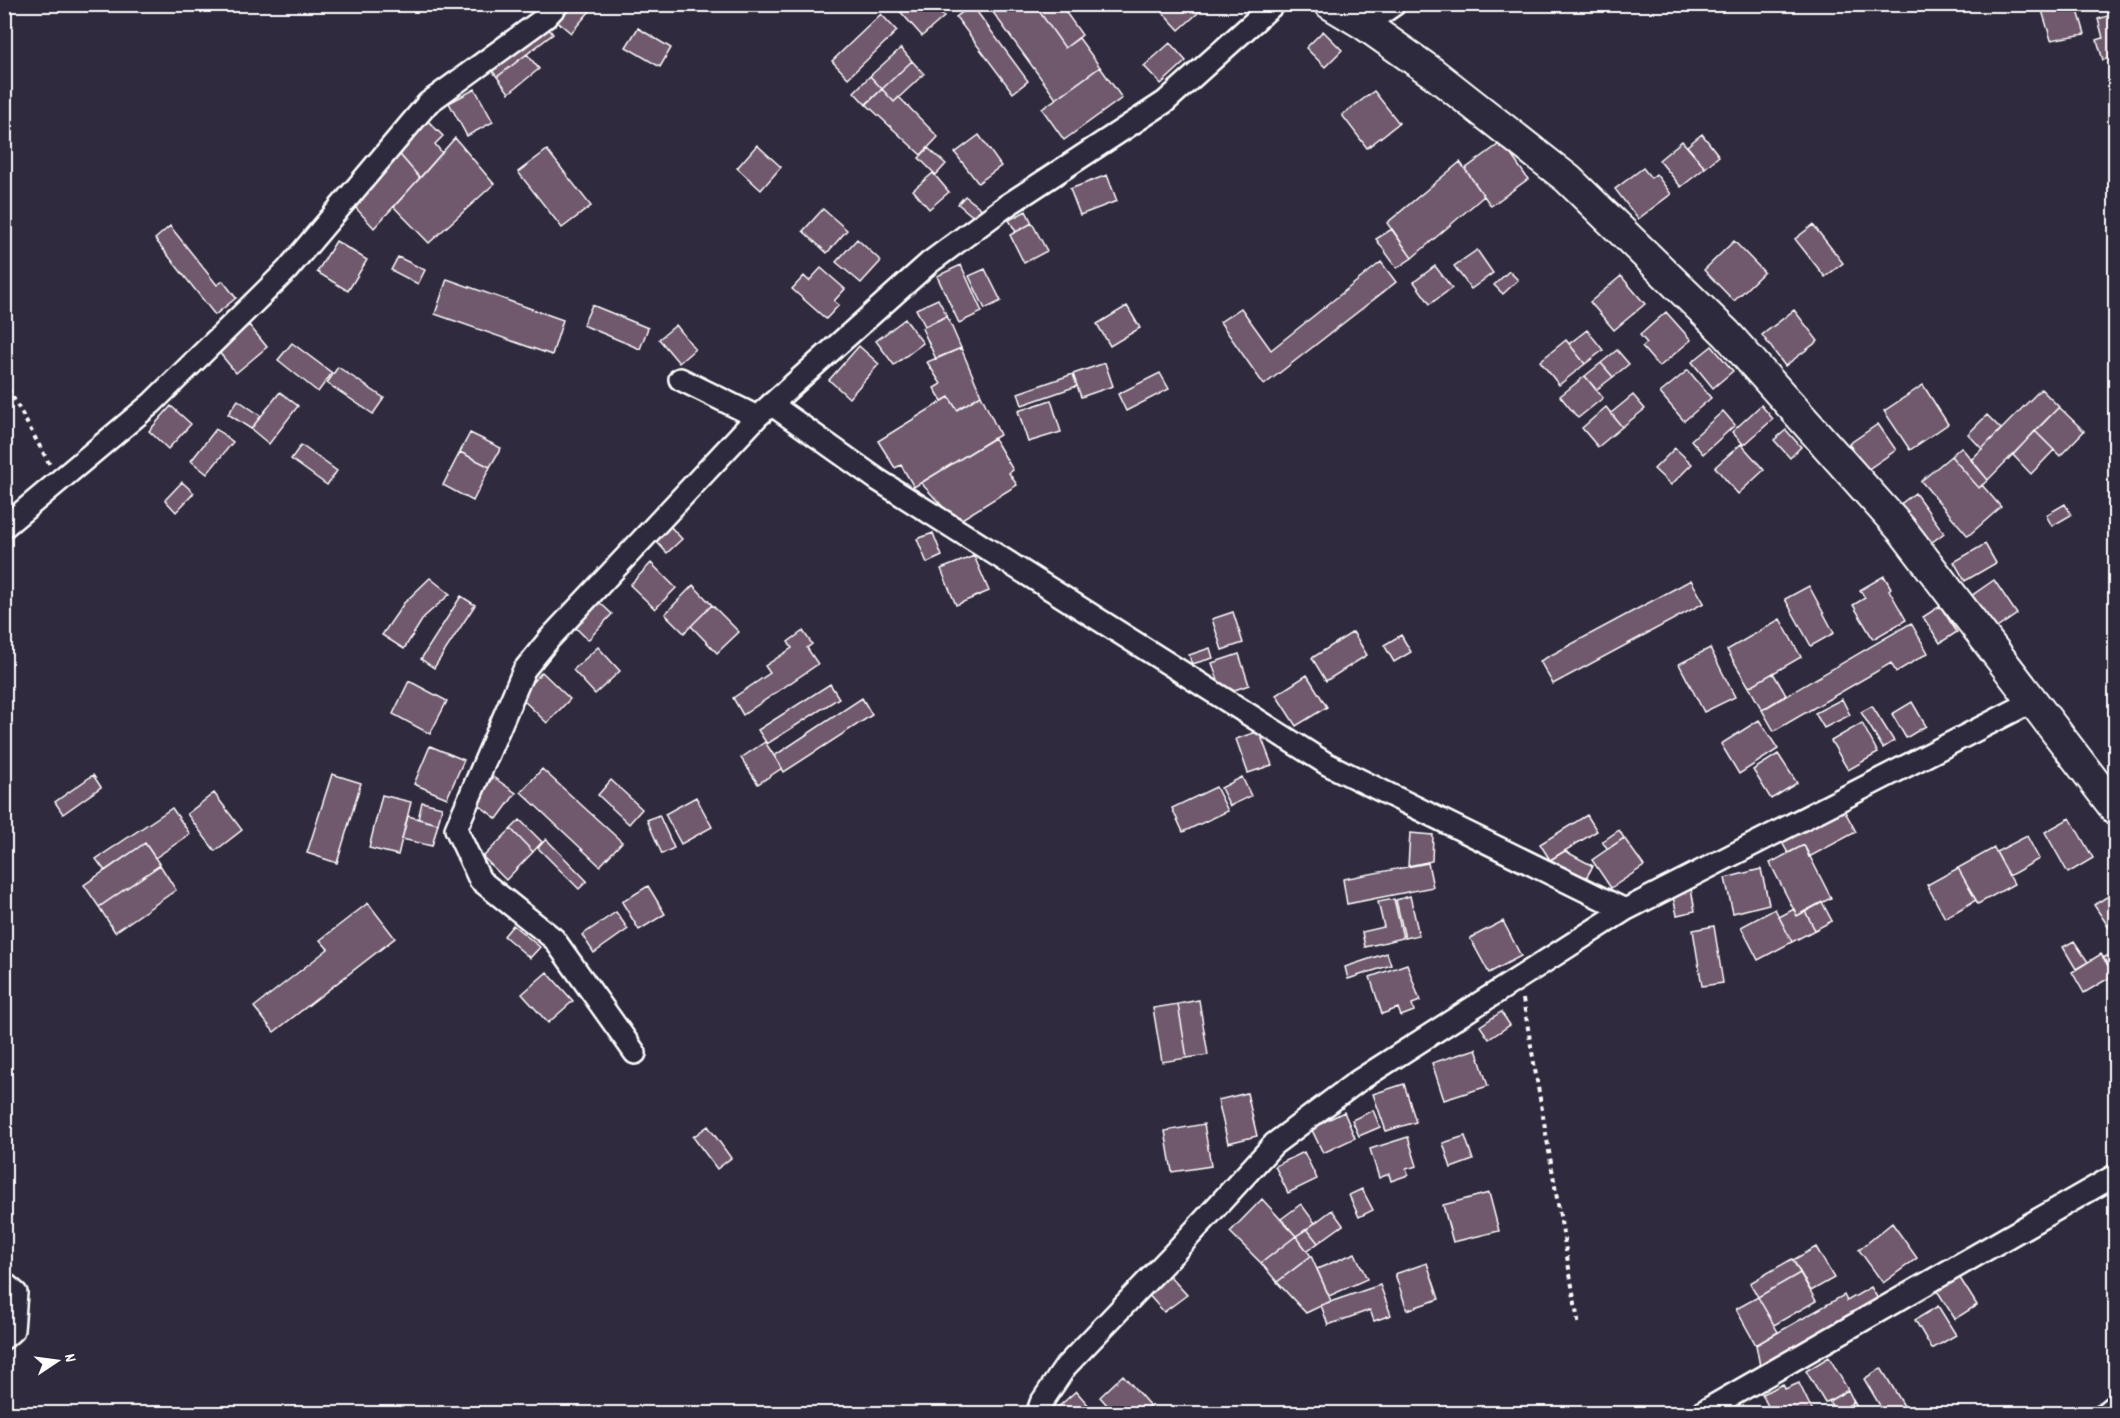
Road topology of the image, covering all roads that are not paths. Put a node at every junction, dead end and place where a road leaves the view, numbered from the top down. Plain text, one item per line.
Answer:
1 (558, 4) edge
2 (1274, 4) edge
3 (1330, 4) edge
4 (1395, 4) edge
5 (1365, 25) junction
6 (680, 379) dead end
7 (764, 411) junction
8 (4, 526) edge
9 (2033, 700) junction
10 (2115, 810) edge
11 (1625, 910) junction
12 (635, 1053) dead end
13 (2115, 1175) edge
14 (4, 1282) edge
15 (4, 1338) edge
16 (2115, 1404) edge
17 (1042, 1410) edge
18 (1699, 1413) edge
19 (2104, 1413) edge

1 - 8 street
2 - 7 street
3 - 5 street
4 - 5 street
5 - 9 street
6 - 7 street
7 - 11 street
7 - 12 street
9 - 10 street
9 - 11 street
11 - 17 street
13 - 18 street
14 - 15 street
16 - 19 street

